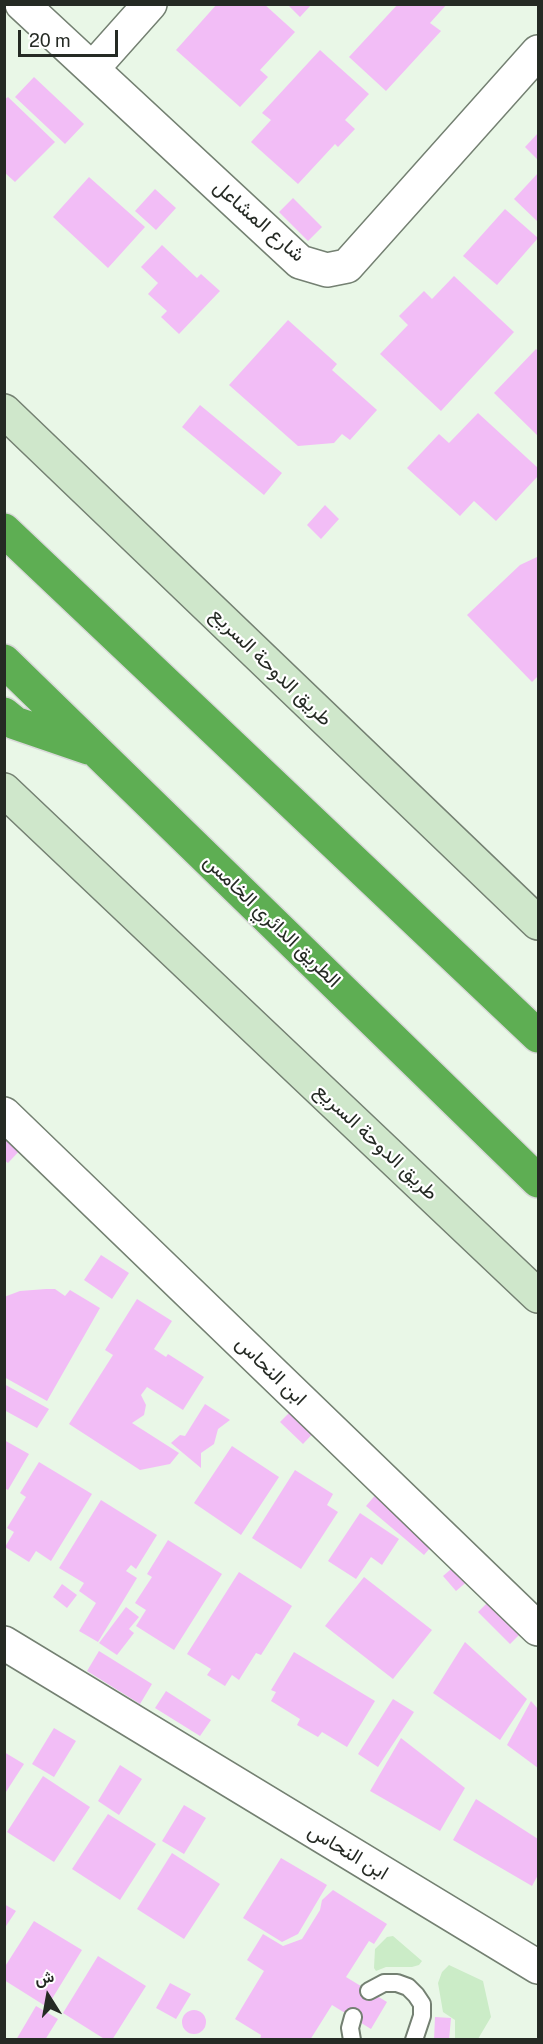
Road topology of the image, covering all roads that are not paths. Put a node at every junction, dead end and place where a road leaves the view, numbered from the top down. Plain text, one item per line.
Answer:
1 (22, 4) edge
2 (150, 4) edge
3 (538, 52) edge
4 (93, 68) junction
5 (4, 411) edge
6 (4, 530) edge
7 (4, 661) edge
8 (4, 714) edge
9 (97, 752) junction
10 (4, 790) edge
11 (538, 923) edge
12 (538, 1036) edge
13 (4, 1114) edge
14 (538, 1181) edge
15 (538, 1296) edge
16 (538, 1629) edge
17 (4, 1643) edge
18 (538, 1967) edge
19 (369, 1991) dead end
20 (353, 2018) dead end
21 (352, 2040) edge
22 (414, 2040) edge

1 - 4 street, شارع المشاعل
2 - 4 street
3 - 4 street, شارع المشاعل
5 - 11 street, طريق الدوحة السريع
6 - 12 highway
7 - 9 highway, الطريق الدائري الخامس
8 - 9 highway
9 - 14 highway, الطريق الدائري الخامس
10 - 15 street, طريق الدوحة السريع
13 - 16 street, ابن النحاس
17 - 18 street, ابن النحاس
19 - 22 lane
20 - 21 lane

